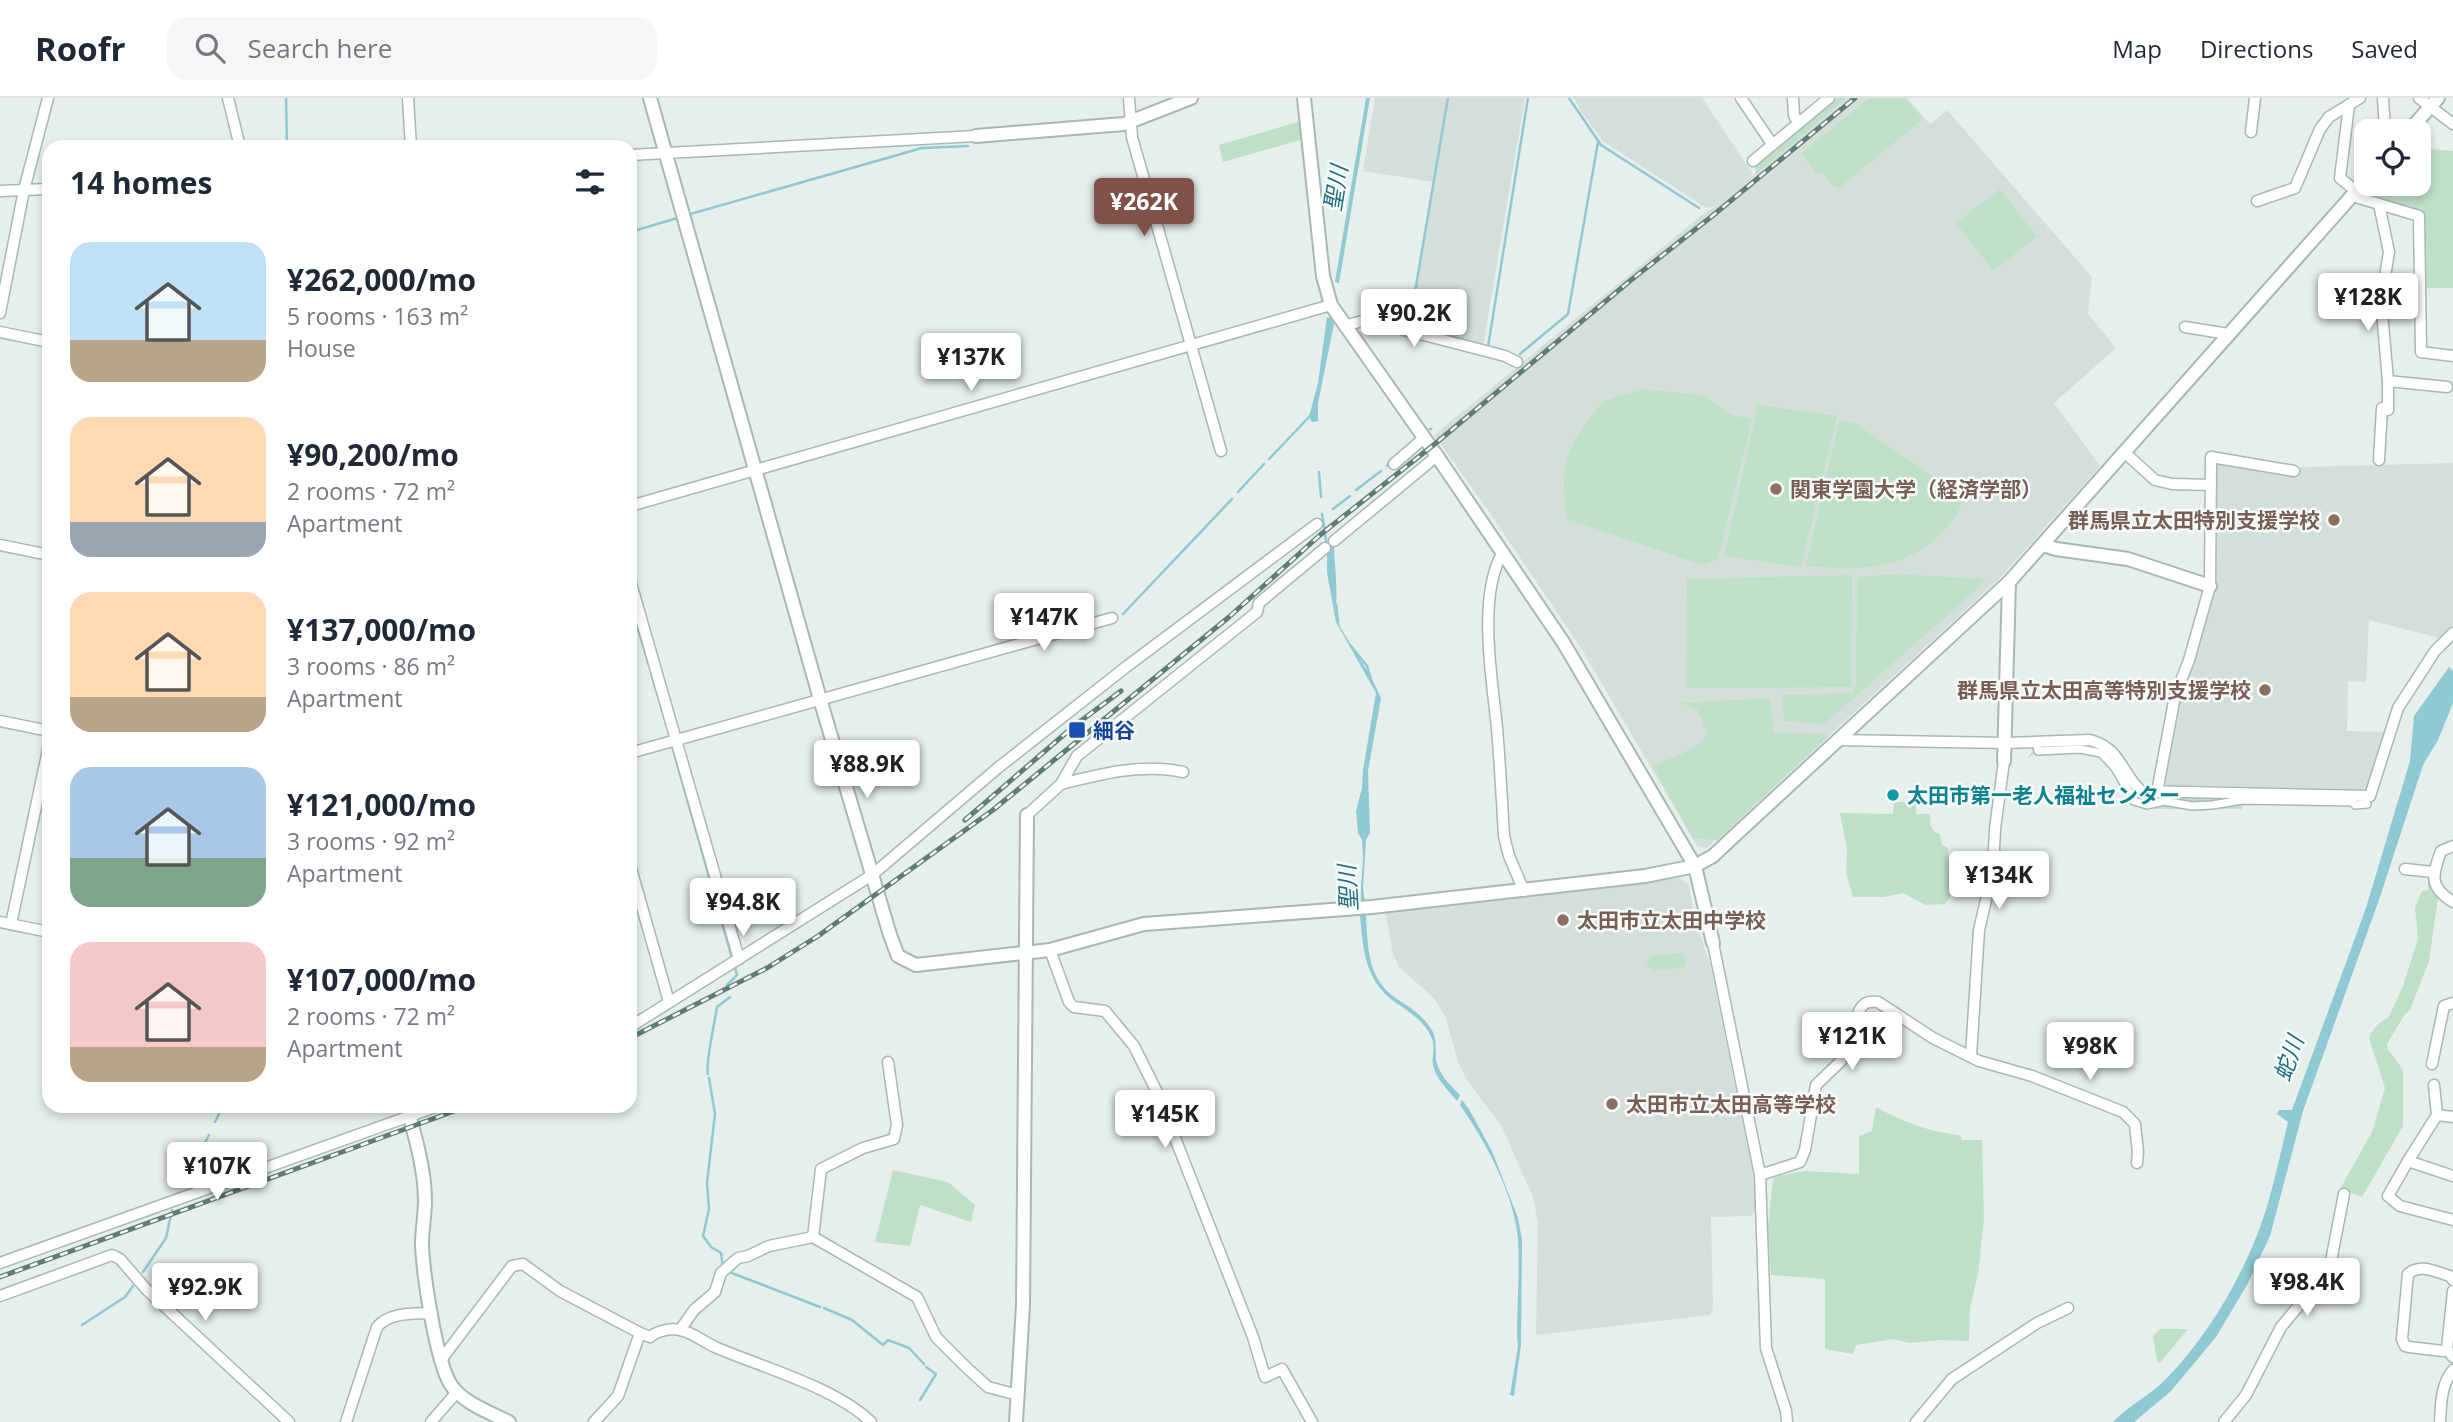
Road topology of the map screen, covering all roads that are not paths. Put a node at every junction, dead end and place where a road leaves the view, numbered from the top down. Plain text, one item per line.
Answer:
1 (48, 98) edge
2 (229, 98) edge
3 (408, 98) edge
4 (650, 98) edge
5 (1129, 98) edge
6 (1191, 98) edge
7 (1304, 98) edge
8 (1741, 98) edge
9 (1793, 98) edge
10 (1829, 98) edge
11 (2255, 98) edge
12 (2360, 98) edge
13 (2384, 98) edge
14 (2419, 98) edge
15 (2434, 102) edge
16 (2348, 105) junction
17 (2385, 119) edge
18 (2419, 119) edge
19 (1131, 122) junction
20 (1798, 123) junction
21 (2453, 124) edge
22 (2251, 132) dead end
23 (976, 136) joint
24 (238, 140) edge
25 (411, 140) edge
26 (1772, 144) junction
27 (666, 153) junction
28 (637, 155) edge
29 (1753, 162) dead end
30 (42, 189) edge
31 (24, 190) junction
32 (0, 191) edge
33 (2354, 192) edge
34 (2354, 194) edge
35 (2362, 196) edge
36 (2257, 201) dead end
37 (2379, 204) junction
38 (1331, 305) junction
39 (0, 313) edge
40 (1344, 326) junction
41 (2185, 327) dead end
42 (0, 332) edge
43 (2228, 334) junction
44 (42, 341) edge
45 (1192, 347) junction
46 (2453, 356) edge
47 (1517, 362) dead end
48 (2388, 380) junction
49 (2447, 387) dead end
50 (1424, 438) junction
51 (1221, 451) dead end
52 (2124, 452) junction
53 (1437, 456) junction
54 (2379, 460) dead end
55 (1394, 464) dead end
56 (756, 470) junction
57 (2294, 471) dead end
58 (2211, 485) junction
59 (637, 504) edge
60 (1317, 524) dead end
61 (1334, 541) dead end
62 (0, 545) edge
63 (2043, 545) junction
64 (1325, 548) dead end
65 (1503, 552) junction
66 (42, 554) edge
67 (2010, 582) junction
68 (2210, 586) junction
69 (637, 604) edge
70 (1112, 618) dead end
71 (2453, 633) edge
72 (820, 699) junction
73 (0, 721) edge
74 (42, 730) edge
75 (677, 740) junction
76 (1837, 740) junction
77 (2006, 743) junction
78 (2037, 747) dead end
79 (637, 751) edge
80 (2004, 761) joint
81 (1183, 772) dead end
82 (42, 778) edge
83 (1061, 784) junction
84 (2157, 792) junction
85 (2367, 804) dead end
86 (1027, 815) joint
87 (2453, 846) edge
88 (1695, 866) junction
89 (2405, 869) dead end
90 (2433, 872) junction
91 (872, 876) junction
92 (637, 890) edge
93 (1524, 891) junction
94 (2453, 902) edge
95 (0, 922) edge
96 (11, 924) junction
97 (42, 931) edge
98 (1713, 943) joint
99 (1050, 950) junction
100 (1025, 953) junction
101 (739, 958) junction
102 (669, 1002) junction
103 (2453, 1003) edge
104 (637, 1023) edge
105 (1971, 1056) junction
106 (888, 1062) dead end
107 (2431, 1064) dead end
108 (2434, 1085) dead end
109 (403, 1113) edge
110 (408, 1113) edge
111 (2437, 1115) junction
112 (2453, 1117) edge
113 (2408, 1161) junction
114 (2137, 1163) dead end
115 (1760, 1175) junction
116 (2453, 1176) edge
117 (2344, 1194) dead end
118 (2453, 1220) edge
119 (813, 1237) junction
120 (0, 1263) edge
121 (2453, 1279) edge
122 (2453, 1292) edge
123 (0, 1296) edge
124 (2068, 1308) dead end
125 (432, 1313) junction
126 (680, 1330) junction
127 (640, 1332) junction
128 (2450, 1353) edge
129 (441, 1360) junction
130 (2453, 1370) edge
131 (457, 1392) junction
132 (1018, 1395) junction
133 (289, 1422) edge
134 (345, 1422) edge
135 (431, 1422) edge
136 (509, 1422) edge
137 (594, 1422) edge
138 (872, 1422) edge
139 (1016, 1422) edge
140 (1312, 1422) edge
141 (1787, 1422) edge
142 (1916, 1422) edge
143 (2224, 1422) edge
144 (2440, 1422) edge

1 - 31 street
2 - 24 street
3 - 25 street
4 - 27 street
5 - 19 street
6 - 19 street
7 - 38 street
8 - 26 street
9 - 20 street
10 - 20 street
11 - 22 street
12 - 16 street
13 - 17 street
14 - 15 street
15 - 18 street
15 - 21 street
16 - 33 street
16 - 36 street
19 - 23 street
19 - 45 street
20 - 26 street
23 - 27 street
26 - 29 street
27 - 28 street
27 - 56 street
30 - 31 street
31 - 32 street
31 - 39 street
34 - 43 street
35 - 37 street
37 - 46 street
37 - 48 street
38 - 40 street
38 - 45 street
40 - 47 street
40 - 50 street
41 - 43 street
42 - 44 street
43 - 52 street
45 - 51 street
45 - 56 street
48 - 49 street
48 - 54 street
50 - 53 street
50 - 55 street
52 - 58 street
52 - 63 street
53 - 61 street
53 - 65 street
56 - 59 street
56 - 72 street
57 - 58 street
58 - 68 street
60 - 91 street
62 - 66 street
63 - 67 street
63 - 68 street
64 - 83 street
65 - 88 street
65 - 93 street
67 - 76 street
67 - 77 street
68 - 84 street
69 - 75 street
70 - 72 street
71 - 84 street
72 - 75 street
72 - 91 street
73 - 74 street
75 - 79 street
75 - 101 street
76 - 77 street
76 - 88 street
77 - 80 street
77 - 84 street
78 - 85 street
80 - 105 street
81 - 83 street
82 - 96 street
83 - 86 street
86 - 100 street
87 - 90 street
88 - 93 street
88 - 98 street
89 - 90 street
90 - 94 street
91 - 100 street
91 - 101 street
92 - 102 street
93 - 99 street
95 - 96 street
96 - 97 street
98 - 115 street
99 - 100 street
99 - 140 street
100 - 132 street
101 - 102 street
102 - 104 street
103 - 107 street
105 - 114 street
105 - 115 street
106 - 119 street
108 - 111 street
109 - 120 street
110 - 125 street
111 - 112 street
111 - 113 street
113 - 116 street
113 - 118 street
115 - 141 street
117 - 143 street
119 - 126 street
119 - 132 street
121 - 128 street
122 - 128 street
123 - 133 street
124 - 142 street
125 - 129 street
125 - 134 street
126 - 127 street
126 - 138 street
127 - 129 street
127 - 137 street
129 - 131 street
130 - 144 street
131 - 135 street
131 - 136 street
132 - 139 street

